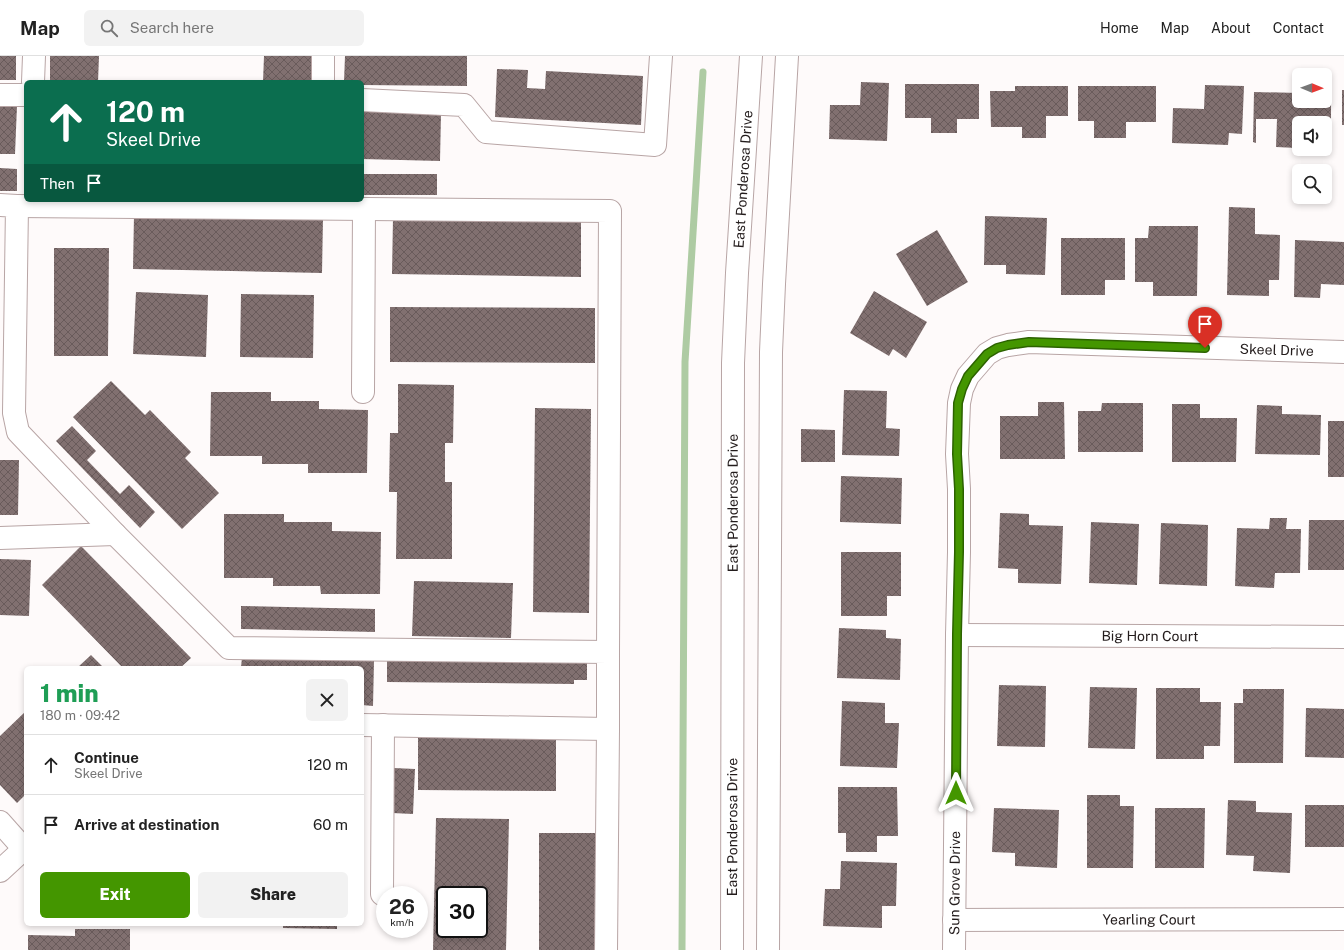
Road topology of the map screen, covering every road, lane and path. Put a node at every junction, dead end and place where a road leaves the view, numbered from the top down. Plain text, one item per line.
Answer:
1 (34, 56) edge
2 (324, 56) edge
3 (661, 56) edge
4 (751, 56) edge
5 (787, 56) edge
6 (33, 80) edge
7 (323, 80) edge
8 (0, 95) edge
9 (24, 95) edge
10 (364, 100) edge
11 (8, 206) edge
12 (364, 209) junction
13 (1344, 352) edge
14 (977, 365) joint
15 (363, 392) dead end
16 (7, 413) edge
17 (115, 534) junction
18 (0, 538) edge
19 (957, 634) junction
20 (1344, 637) edge
21 (608, 652) junction
22 (364, 725) edge
23 (383, 726) junction
24 (608, 729) junction
25 (0, 822) edge
26 (24, 847) edge
27 (24, 849) edge
28 (0, 871) edge
29 (382, 886) edge
30 (954, 920) junction
31 (1344, 920) edge
32 (606, 950) edge
33 (732, 950) edge
34 (768, 950) edge
35 (954, 950) edge

1 - 6 main road
2 - 7 main road
3 - 10 main road
4 - 33 main road, East Ponderosa Drive
5 - 34 main road
8 - 9 main road
11 - 12 main road
11 - 16 main road
12 - 15 main road
12 - 21 main road
13 - 14 main road, Skeel Drive
14 - 19 main road, Sun Grove Drive
16 - 17 main road
17 - 18 main road
17 - 21 main road
19 - 20 main road, Big Horn Court
19 - 30 main road, Sun Grove Drive
21 - 24 main road
22 - 23 main road
23 - 24 main road
23 - 29 main road
24 - 32 main road
25 - 26 main road
27 - 28 main road
30 - 31 main road, Yearling Court
30 - 35 main road, Sun Grove Drive

